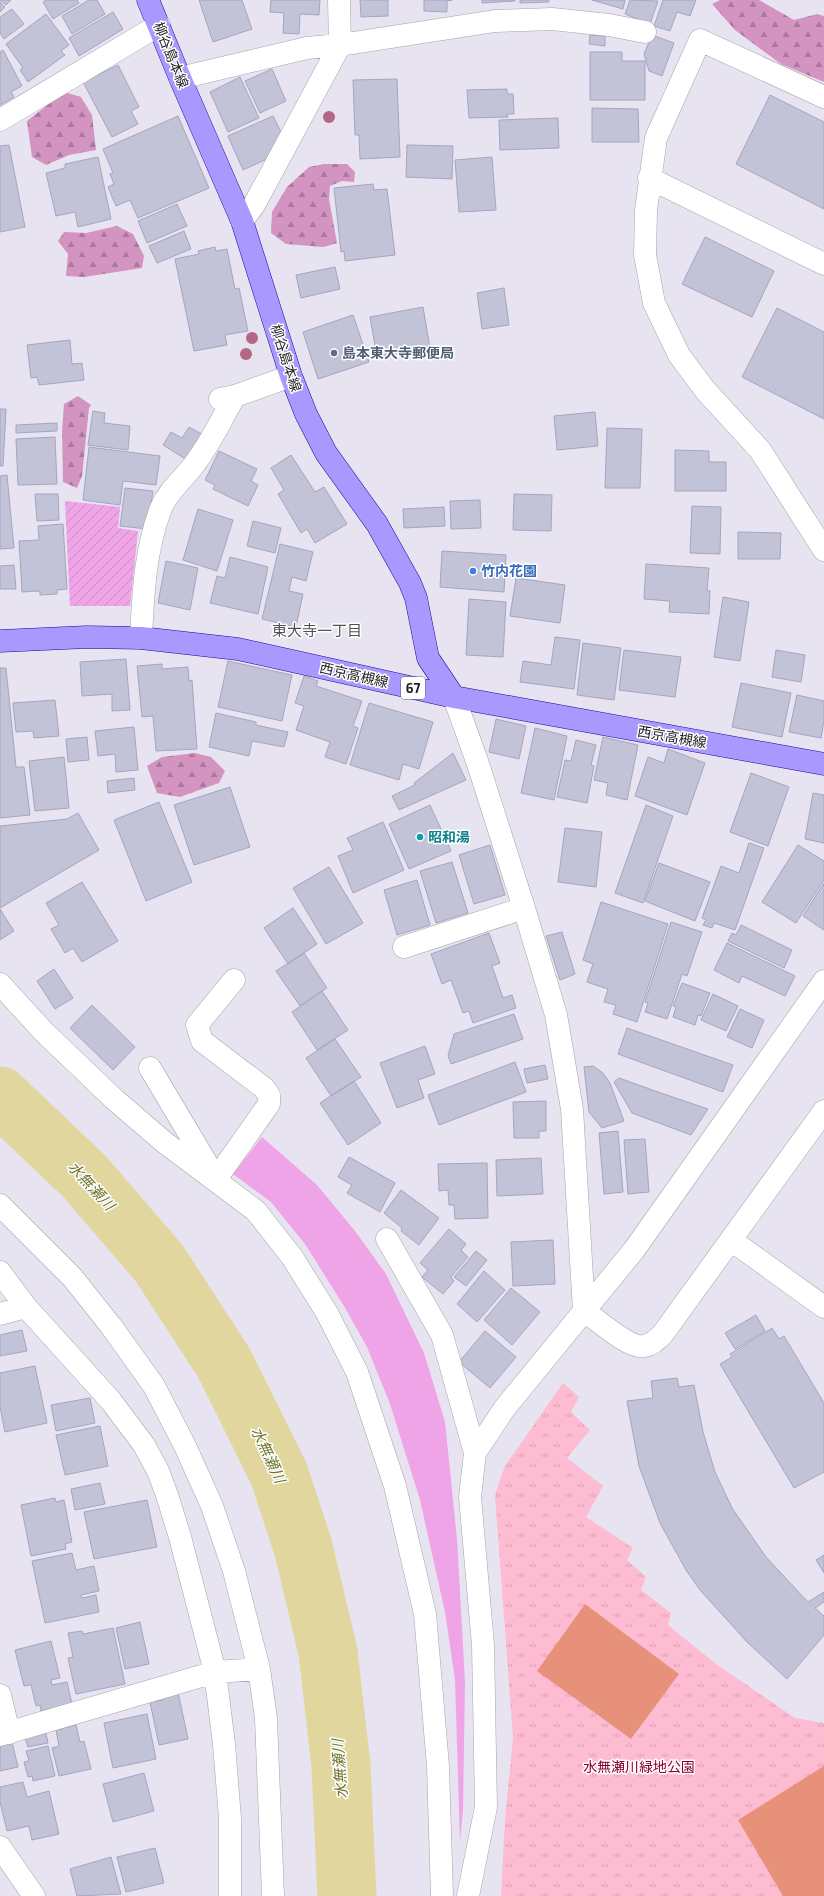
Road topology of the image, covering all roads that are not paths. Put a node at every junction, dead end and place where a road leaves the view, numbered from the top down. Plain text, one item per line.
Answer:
1 (148, 0) edge
2 (339, 0) edge
3 (158, 25) junction
4 (645, 32) dead end
5 (340, 45) junction
6 (180, 78) junction
7 (824, 97) edge
8 (0, 120) edge
9 (649, 178) junction
10 (242, 221) junction
11 (824, 264) edge
12 (291, 376) junction
13 (824, 550) edge
14 (141, 638) junction
15 (0, 640) edge
16 (454, 697) junction
17 (824, 764) edge
18 (524, 908) junction
19 (404, 947) dead end
20 (234, 980) dead end
21 (824, 981) edge
22 (0, 984) edge
23 (150, 1068) dead end
24 (824, 1111) edge
25 (216, 1180) junction
26 (0, 1205) edge
27 (387, 1239) dead end
28 (731, 1240) junction
29 (0, 1272) edge
30 (26, 1307) junction
31 (824, 1307) edge
32 (584, 1311) junction
33 (0, 1314) edge
34 (475, 1453) junction
35 (259, 1669) junction
36 (215, 1672) junction
37 (0, 1695) edge
38 (5, 1734) edge
39 (0, 1847) edge
40 (34, 1896) edge
41 (230, 1896) edge
42 (273, 1896) edge
43 (442, 1896) edge
44 (468, 1896) edge

1 - 3 main road, 柳谷島本線
2 - 5 street
3 - 6 main road, 柳谷島本線
3 - 8 street
4 - 5 street
5 - 6 street
5 - 10 street
6 - 10 main road, 柳谷島本線
7 - 9 street
9 - 11 street
9 - 13 street
10 - 12 main road, 柳谷島本線
12 - 14 street
12 - 16 main road, 柳谷島本線
14 - 15 main road, 西京高槻線 / 67
14 - 16 main road, 西京高槻線 / 67
16 - 17 main road, 西京高槻線 / 67
16 - 18 street
18 - 19 street
18 - 32 street
20 - 25 street
21 - 32 street
22 - 25 street
23 - 25 street
24 - 28 street
25 - 43 street
26 - 35 street
27 - 34 street
28 - 31 street
28 - 32 street
29 - 30 street
30 - 33 street
30 - 36 street
32 - 34 street
34 - 44 street
35 - 36 street
35 - 42 street
36 - 38 street
36 - 41 street
37 - 38 street
39 - 40 street

